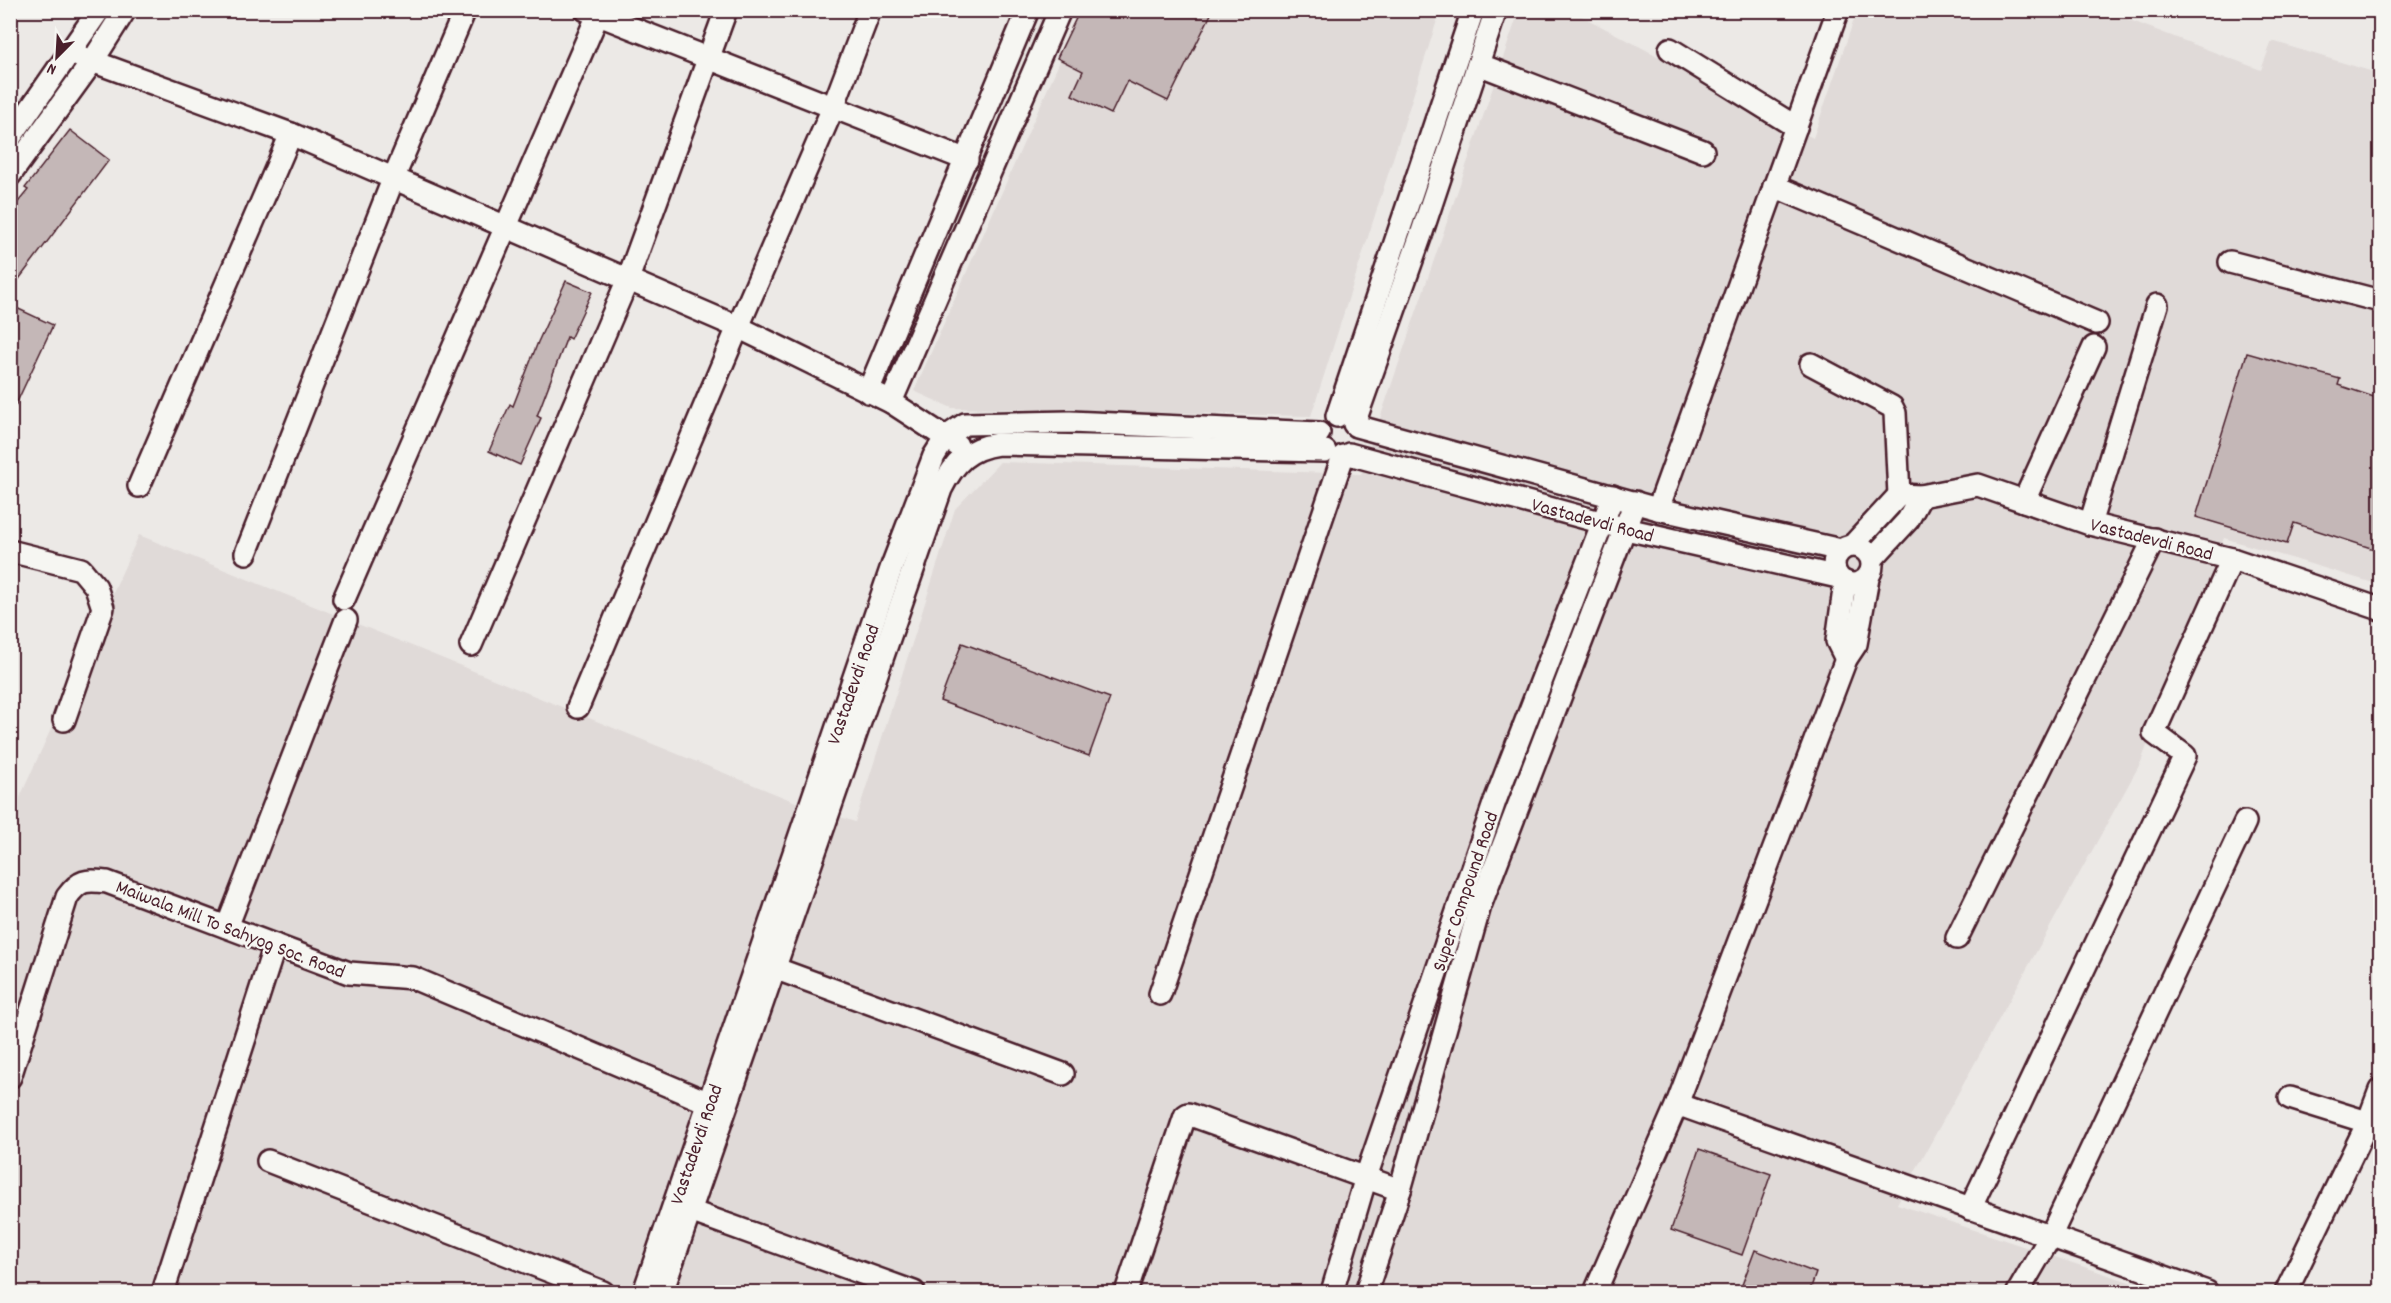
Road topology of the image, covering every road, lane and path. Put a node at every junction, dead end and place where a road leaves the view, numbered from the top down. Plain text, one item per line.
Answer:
1 (99, 10) edge
2 (125, 10) edge
3 (465, 10) edge
4 (726, 10) edge
5 (870, 10) edge
6 (1028, 10) edge
7 (1060, 10) edge
8 (1473, 10) edge
9 (1496, 10) edge
10 (1838, 10) edge
11 (595, 12) edge
12 (1670, 49) dead end
13 (70, 53) junction
14 (707, 58) junction
15 (92, 62) junction
16 (1478, 64) junction
17 (832, 110) junction
18 (1796, 127) junction
19 (291, 134) junction
20 (10, 138) edge
21 (1703, 151) dead end
22 (967, 160) junction
23 (10, 175) edge
24 (394, 177) junction
25 (1774, 186) junction
26 (508, 226) junction
27 (2230, 262) dead end
28 (628, 279) junction
29 (2380, 302) edge
30 (2157, 304) dead end
31 (2097, 323) dead end
32 (738, 327) junction
33 (2094, 347) dead end
34 (1811, 364) dead end
35 (868, 392) junction
36 (891, 402) junction
37 (1349, 422) junction
38 (946, 437) junction
39 (1334, 448) junction
40 (967, 453) junction
41 (139, 486) dead end
42 (1899, 495) junction
43 (1613, 496) junction
44 (1921, 496) junction
45 (2024, 501) junction
46 (1635, 502) junction
47 (1658, 509) junction
48 (1603, 523) junction
49 (2090, 524) junction
50 (1626, 530) junction
51 (2154, 539) junction
52 (1847, 548) junction
53 (10, 551) edge
54 (246, 554) dead end
55 (2232, 559) junction
56 (1870, 569) junction
57 (1842, 579) junction
58 (2380, 609) edge
59 (471, 645) dead end
60 (1846, 659) junction
61 (578, 707) dead end
62 (64, 720) dead end
63 (2245, 822) dead end
64 (227, 927) junction
65 (1957, 938) dead end
66 (275, 945) junction
67 (774, 968) junction
68 (1160, 994) dead end
69 (1063, 1074) dead end
70 (10, 1077) edge
71 (2380, 1090) edge
72 (2290, 1098) dead end
73 (1677, 1104) junction
74 (717, 1106) junction
75 (2374, 1124) edge
76 (268, 1161) dead end
77 (1366, 1177) junction
78 (1400, 1190) junction
79 (1970, 1209) junction
80 (690, 1211) junction
81 (2050, 1237) junction
82 (163, 1293) edge
83 (603, 1293) edge
84 (644, 1293) edge
85 (662, 1293) edge
86 (914, 1293) edge
87 (1126, 1293) edge
88 (1332, 1293) edge
89 (1366, 1293) edge
90 (1595, 1293) edge
91 (2018, 1293) edge
92 (2207, 1293) edge
93 (2286, 1293) edge

1 - 13 street
2 - 15 street
3 - 24 street
4 - 14 street
5 - 17 street
6 - 22 street
7 - 36 street
8 - 37 street
9 - 16 street
10 - 18 street
11 - 14 street
11 - 26 street
12 - 18 street
13 - 15 street
13 - 20 street
14 - 17 street
14 - 28 street
15 - 19 street
15 - 23 street
16 - 21 street
16 - 37 street
17 - 22 street
17 - 32 street
18 - 25 street
19 - 24 street
19 - 41 street
22 - 35 street
24 - 26 street
24 - 54 street
25 - 31 street
25 - 47 street
26 - 28 street
26 - 64 street
27 - 29 street
28 - 32 street
28 - 59 street
30 - 49 street
32 - 35 street
32 - 61 street
33 - 45 street
34 - 42 street
35 - 36 street
36 - 38 street
37 - 39 street
37 - 39 street
37 - 43 street, Vastadevdi Road
38 - 39 street, Vastadevdi Road
38 - 40 street
38 - 74 street, Vastadevdi Road
39 - 40 street, Vastadevdi Road
39 - 48 street, Vastadevdi Road
39 - 68 street
40 - 67 street, Vastadevdi Road
42 - 44 street, Vastadevdi Road
42 - 52 street
43 - 46 street, Vastadevdi Road
43 - 48 street, Super Compound Road
44 - 45 street, Vastadevdi Road
44 - 56 street
45 - 49 street, Vastadevdi Road
46 - 47 street, Vastadevdi Road
46 - 50 street, Super Compound Road
47 - 52 street, Vastadevdi Road
48 - 50 street, Vastadevdi Road
48 - 77 street, Super Compound Road
49 - 51 street, Vastadevdi Road
50 - 57 street, Vastadevdi Road
50 - 78 street, Super Compound Road
51 - 55 street, Vastadevdi Road
51 - 65 street
52 - 56 street
52 - 57 street
53 - 62 street
55 - 58 street, Vastadevdi Road
55 - 79 street
56 - 57 street
56 - 60 street
57 - 60 street
60 - 73 street
63 - 81 street
64 - 66 street, Maiwala Mill To Sahyog Soc. Road
64 - 70 street, Maiwala Mill To Sahyog Soc. Road
66 - 74 street, Maiwala Mill To Sahyog Soc. Road
66 - 82 street
67 - 69 street
67 - 74 street, Vastadevdi Road
71 - 75 street
72 - 75 street
73 - 79 street
73 - 90 street
74 - 80 street, Vastadevdi Road
74 - 84 street, Vastadevdi Road
75 - 93 street
76 - 83 street
77 - 78 street
77 - 87 street
77 - 88 street, Super Compound Road
78 - 89 street, Super Compound Road
79 - 81 street
80 - 85 street, Vastadevdi Road
80 - 86 street
81 - 91 street
81 - 92 street

